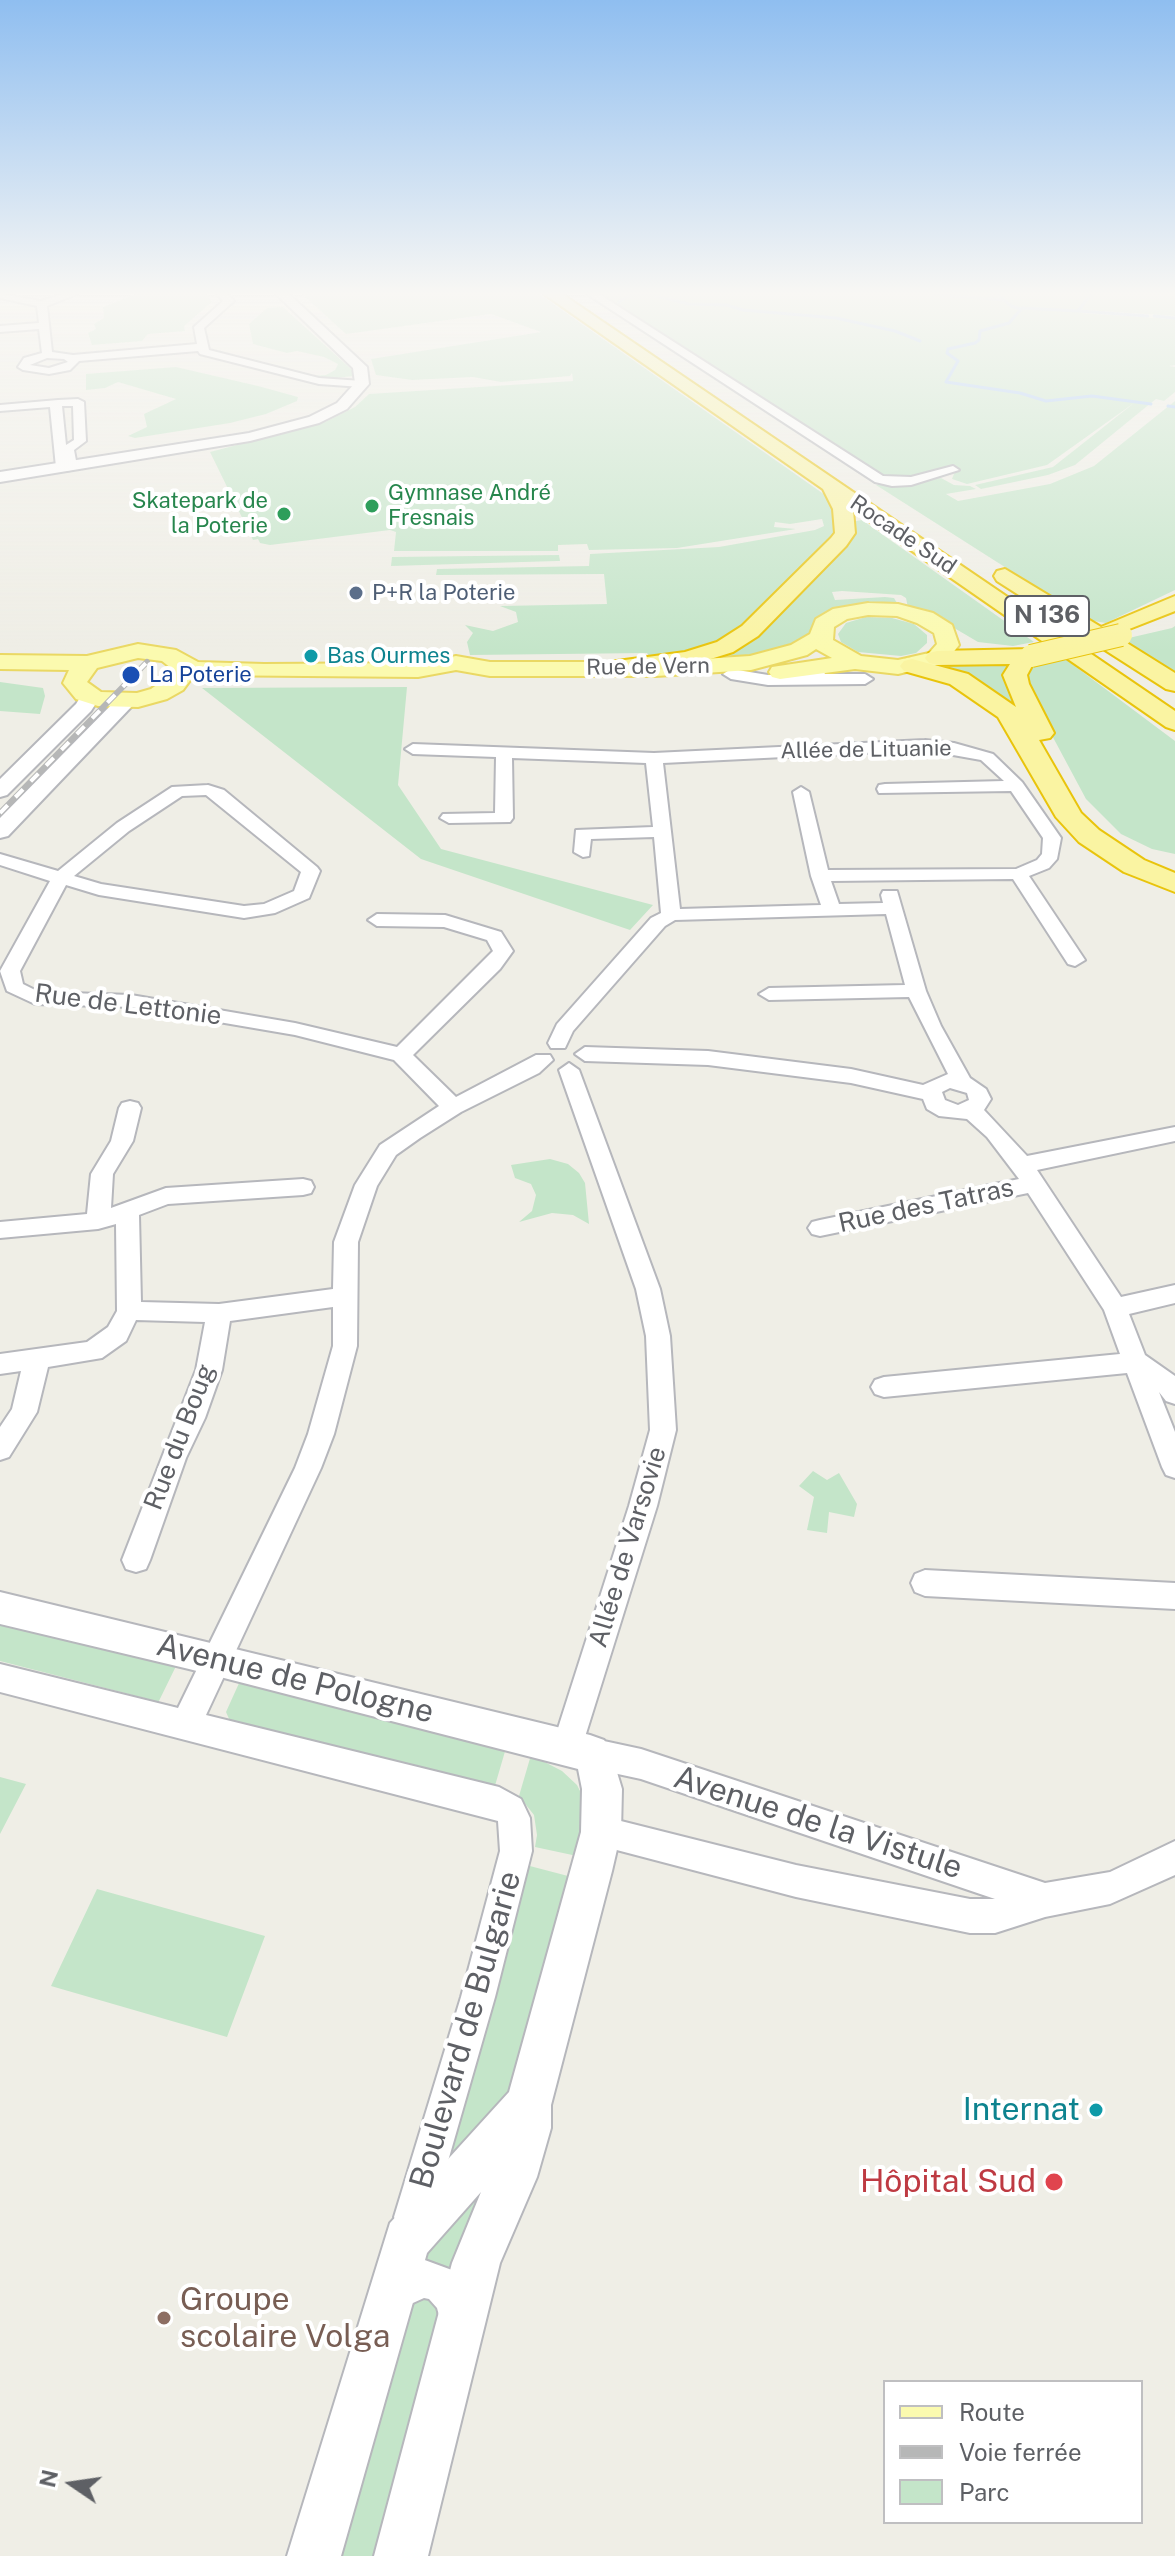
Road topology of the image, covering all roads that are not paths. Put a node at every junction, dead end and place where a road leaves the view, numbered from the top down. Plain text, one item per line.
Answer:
1 (59, 413) edge
2 (79, 413) edge
3 (325, 413) edge
4 (725, 413) edge
5 (747, 413) edge
6 (777, 413) edge
7 (67, 466) junction
8 (953, 470) dead end
9 (0, 477) edge
10 (831, 486) junction
11 (920, 529) junction
12 (1175, 603) edge
13 (1175, 613) edge
14 (1114, 636) junction
15 (820, 637) junction
16 (932, 654) junction
17 (1027, 655) junction
18 (0, 662) edge
19 (89, 663) junction
20 (610, 668) junction
21 (860, 671) junction
22 (0, 673) edge
23 (453, 674) junction
24 (179, 675) junction
25 (1175, 684) edge
26 (83, 690) junction
27 (126, 701) junction
28 (1173, 718) edge
29 (413, 749) dead end
30 (504, 753) junction
31 (654, 758) junction
32 (1016, 786) junction
33 (885, 789) dead end
34 (0, 791) edge
35 (801, 792) dead end
36 (449, 818) dead end
37 (0, 831) edge
38 (663, 832) junction
39 (583, 852) dead end
40 (0, 859) edge
41 (1175, 861) edge
42 (1019, 874) junction
43 (885, 875) junction
44 (820, 876) junction
45 (61, 878) junction
46 (1175, 883) edge
47 (893, 908) junction
48 (832, 911) junction
49 (671, 915) junction
50 (377, 920) dead end
51 (1075, 960) dead end
52 (916, 991) junction
53 (769, 994) dead end
54 (551, 1051) junction
55 (401, 1055) junction
56 (577, 1062) junction
57 (962, 1082) junction
58 (930, 1094) junction
59 (453, 1107) junction
60 (130, 1108) dead end
61 (971, 1110) junction
62 (1175, 1134) edge
63 (1027, 1175) junction
64 (303, 1187) dead end
65 (127, 1211) junction
66 (98, 1221) junction
67 (820, 1228) dead end
68 (0, 1230) edge
69 (1175, 1294) edge
70 (347, 1296) junction
71 (1115, 1308) junction
72 (129, 1311) junction
73 (219, 1313) junction
74 (37, 1359) junction
75 (1137, 1362) junction
76 (0, 1364) edge
77 (884, 1387) dead end
78 (1175, 1394) edge
79 (0, 1449) edge
80 (1175, 1467) edge
81 (136, 1560) dead end
82 (925, 1583) dead end
83 (1175, 1596) edge
84 (0, 1608) edge
85 (218, 1659) junction
86 (0, 1678) edge
87 (185, 1726) junction
88 (579, 1750) junction
89 (601, 1832) junction
90 (1175, 1857) edge
91 (1045, 1900) junction
92 (528, 2105) junction
93 (407, 2240) junction
94 (392, 2294) junction
95 (458, 2327) junction
96 (314, 2556) edge
97 (401, 2556) edge

1 - 7 street
2 - 7 street
3 - 7 street
4 - 10 highway, Rocade Sud / N 136
5 - 11 highway, Rocade Sud / N 136
6 - 8 street
7 - 9 street
10 - 20 highway
10 - 28 highway, Rocade Sud / N 136
11 - 14 highway
11 - 28 highway, Rocade Sud / N 136
12 - 14 highway
13 - 14 highway
14 - 17 highway, bridge
14 - 25 highway
15 - 16 main road, Rue de Vern
15 - 20 main road, Rue de Vern
15 - 21 main road
16 - 17 highway
16 - 21 main road
16 - 46 highway
17 - 41 highway
18 - 19 main road
19 - 24 main road
19 - 26 main road
20 - 23 main road, Rue de Vern
21 - 23 main road, Rue de Vern
22 - 26 main road
23 - 24 main road, Rue de Vern
24 - 27 main road
26 - 27 main road
26 - 34 street
27 - 37 street
29 - 30 street, Allée de Lituanie
30 - 31 street, Allée de Lituanie
30 - 36 street
31 - 32 street, Allée de Lituanie
31 - 38 street
32 - 33 street
32 - 42 street, Allée de Lituanie
35 - 44 street
38 - 39 street
38 - 49 street
40 - 45 street
42 - 43 street
42 - 51 street
43 - 44 street
43 - 47 street
44 - 48 street
45 - 45 street
45 - 55 street, Rue de Lettonie
47 - 48 street
47 - 52 street
48 - 49 street
49 - 54 street
50 - 55 street
52 - 53 street
52 - 57 street
54 - 56 street
54 - 59 street
55 - 59 street
56 - 58 street
56 - 88 street, Allée de Varsovie
57 - 58 street
57 - 61 street
58 - 61 street
59 - 70 street
60 - 66 street
61 - 63 street
62 - 63 street, Rue des Tatras
63 - 67 street, Rue des Tatras
63 - 71 street
64 - 65 street
65 - 66 street
65 - 72 street
66 - 68 street
69 - 71 street
70 - 73 street
70 - 85 street
71 - 75 street
72 - 73 street
72 - 74 street
73 - 81 street, Rue du Boug
74 - 76 street
74 - 79 street
75 - 77 street
75 - 78 street
75 - 80 street
82 - 83 street
84 - 85 street, Avenue de Pologne
85 - 87 street
85 - 88 street, Avenue de Pologne
86 - 87 street
87 - 93 street, Boulevard de Bulgarie
88 - 89 street, Boulevard de Bulgarie
88 - 91 street, Avenue de la Vistule
89 - 91 street, Avenue de la Vistule
89 - 92 street, Boulevard de Bulgarie
90 - 91 street, Avenue de la Vistule
92 - 93 street, Boulevard de Bulgarie
92 - 95 street, Boulevard de Bulgarie
93 - 94 street, Boulevard de Bulgarie
94 - 95 street, Boulevard de Bulgarie
94 - 96 street, Boulevard de Bulgarie
95 - 97 street, Boulevard de Bulgarie

